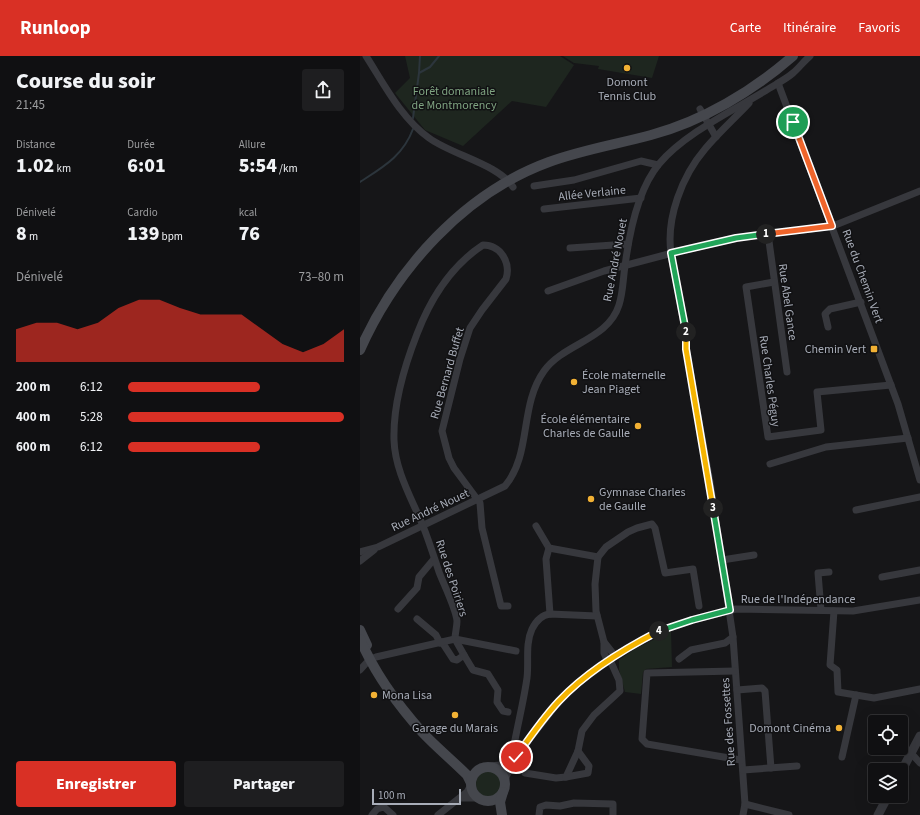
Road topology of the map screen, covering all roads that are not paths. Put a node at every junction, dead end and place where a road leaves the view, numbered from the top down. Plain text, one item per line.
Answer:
1 (366, 56) edge
2 (793, 56) edge
3 (810, 56) edge
4 (778, 83) junction
5 (757, 96) junction
6 (702, 112) junction
7 (709, 124) junction
8 (716, 137) junction
9 (658, 165) junction
10 (508, 186) junction
11 (534, 186) dead end
12 (920, 191) edge
13 (641, 198) junction
14 (544, 209) dead end
15 (832, 226) junction
16 (768, 234) junction
17 (628, 244) junction
18 (570, 248) dead end
19 (671, 253) junction
20 (625, 265) junction
21 (774, 282) junction
22 (548, 291) dead end
23 (861, 302) junction
24 (828, 327) dead end
25 (360, 350) edge
26 (787, 372) dead end
27 (891, 385) junction
28 (908, 438) junction
29 (770, 464) dead end
30 (920, 480) edge
31 (920, 497) edge
32 (478, 500) junction
33 (856, 510) dead end
34 (423, 525) junction
35 (536, 526) dead end
36 (378, 547) junction
37 (549, 548) junction
38 (360, 552) edge
39 (754, 555) dead end
40 (598, 557) junction
41 (434, 559) junction
42 (722, 560) junction
43 (360, 561) edge
44 (920, 570) edge
45 (829, 572) dead end
46 (882, 577) dead end
47 (920, 600) edge
48 (508, 606) dead end
49 (699, 606) dead end
50 (398, 609) dead end
51 (730, 610) junction
52 (821, 610) junction
53 (834, 611) junction
54 (550, 614) junction
55 (597, 616) junction
56 (417, 619) dead end
57 (360, 630) edge
58 (733, 638) junction
59 (455, 639) junction
60 (360, 640) edge
61 (440, 642) junction
62 (516, 651) dead end
63 (464, 656) junction
64 (371, 659) junction
65 (611, 659) junction
66 (679, 659) dead end
67 (360, 670) edge
68 (735, 671) junction
69 (920, 689) edge
70 (737, 690) junction
71 (856, 695) junction
72 (508, 712) dead end
73 (920, 736) edge
74 (515, 740) dead end
75 (578, 751) junction
76 (911, 753) junction
77 (842, 757) dead end
78 (450, 759) junction
79 (513, 760) junction
80 (741, 760) junction
81 (906, 763) edge
82 (920, 763) edge
83 (797, 766) dead end
84 (485, 768) junction
85 (771, 768) junction
86 (743, 770) junction
87 (525, 773) dead end
88 (566, 777) junction
89 (505, 780) junction
90 (471, 784) junction
91 (504, 792) junction
92 (459, 799) junction
93 (482, 800) junction
94 (884, 803) edge
95 (745, 804) junction
96 (372, 815) edge
97 (393, 815) edge
98 (438, 815) edge
99 (498, 815) edge
100 (502, 815) edge
101 (539, 815) edge
102 (613, 815) edge
103 (743, 815) edge
104 (790, 815) edge
105 (878, 815) edge

1 - 10 street
2 - 6 main road
3 - 4 street, Rue André Nouet
4 - 5 street, Rue André Nouet
4 - 15 street, Rue du Chemin Vert
5 - 7 street, Rue André Nouet
5 - 8 street, Rue des Fossettes
6 - 7 street
6 - 10 main road
7 - 8 street
7 - 9 street, Rue André Nouet
8 - 19 street, Rue des Fossettes
9 - 11 street
9 - 13 street, Rue André Nouet
10 - 25 main road
12 - 15 street
13 - 14 street, Allée Verlaine
13 - 17 street, Rue André Nouet
15 - 16 street
15 - 23 street, Rue du Chemin Vert
16 - 19 street
16 - 21 street, Rue Abel Gance
17 - 18 street
17 - 20 street, Rue André Nouet
19 - 20 street
19 - 42 street, Rue des Fossettes
20 - 22 street
20 - 32 street, Rue André Nouet
21 - 26 street, Rue Abel Gance
21 - 27 street, Rue Charles Péguy
23 - 24 street
23 - 27 street, Rue du Chemin Vert
27 - 28 street, Rue du Chemin Vert
28 - 29 street
28 - 30 street, Rue du Chemin Vert
31 - 33 street
32 - 34 street, Rue André Nouet
32 - 34 street, Rue Bernard Buffet
32 - 48 street
34 - 36 street, Rue André Nouet
34 - 41 street, Rue des Poiriers
35 - 37 street
36 - 38 street, Rue André Nouet
36 - 43 street, Rue André Nouet
37 - 40 street
37 - 54 street
39 - 42 street
40 - 49 street
40 - 55 street
41 - 50 street
41 - 59 street, Rue des Poiriers
42 - 51 street, Rue des Fossettes
44 - 46 street
45 - 52 street
47 - 53 street, Rue de l'Indépendance
51 - 52 street, Rue de l'Indépendance
51 - 58 street, Rue des Fossettes
51 - 65 street, Rue de l'Indépendance
52 - 53 street, Rue de l'Indépendance
53 - 71 street
54 - 55 street
54 - 74 street
55 - 65 street
56 - 61 street
57 - 64 main road
58 - 66 street
58 - 68 street, Rue des Fossettes
59 - 61 street
59 - 62 street
59 - 63 street
60 - 64 main road
61 - 63 street
61 - 64 street
63 - 72 street
64 - 67 street
64 - 78 main road
65 - 75 street
65 - 79 street, Rue de l'Indépendance
68 - 70 street, Rue des Fossettes
68 - 80 street
69 - 71 street
70 - 80 street, Rue des Fossettes
70 - 85 street
71 - 77 street
73 - 76 street
75 - 88 street
75 - 88 street
76 - 81 street
76 - 82 street
78 - 84 main road
78 - 90 main road
79 - 84 street
79 - 89 street, Rue de l'Indépendance
80 - 86 street, Rue des Fossettes
83 - 85 street
84 - 89 main road
84 - 90 main road
85 - 86 street
86 - 95 street, Rue des Fossettes
87 - 88 street
89 - 91 main road
90 - 92 street
90 - 93 main road
91 - 93 main road
91 - 100 main road
92 - 93 street
92 - 98 street
93 - 99 main road
94 - 105 street
95 - 103 street, Rue des Fossettes
95 - 104 street
96 - 97 street
101 - 102 street

